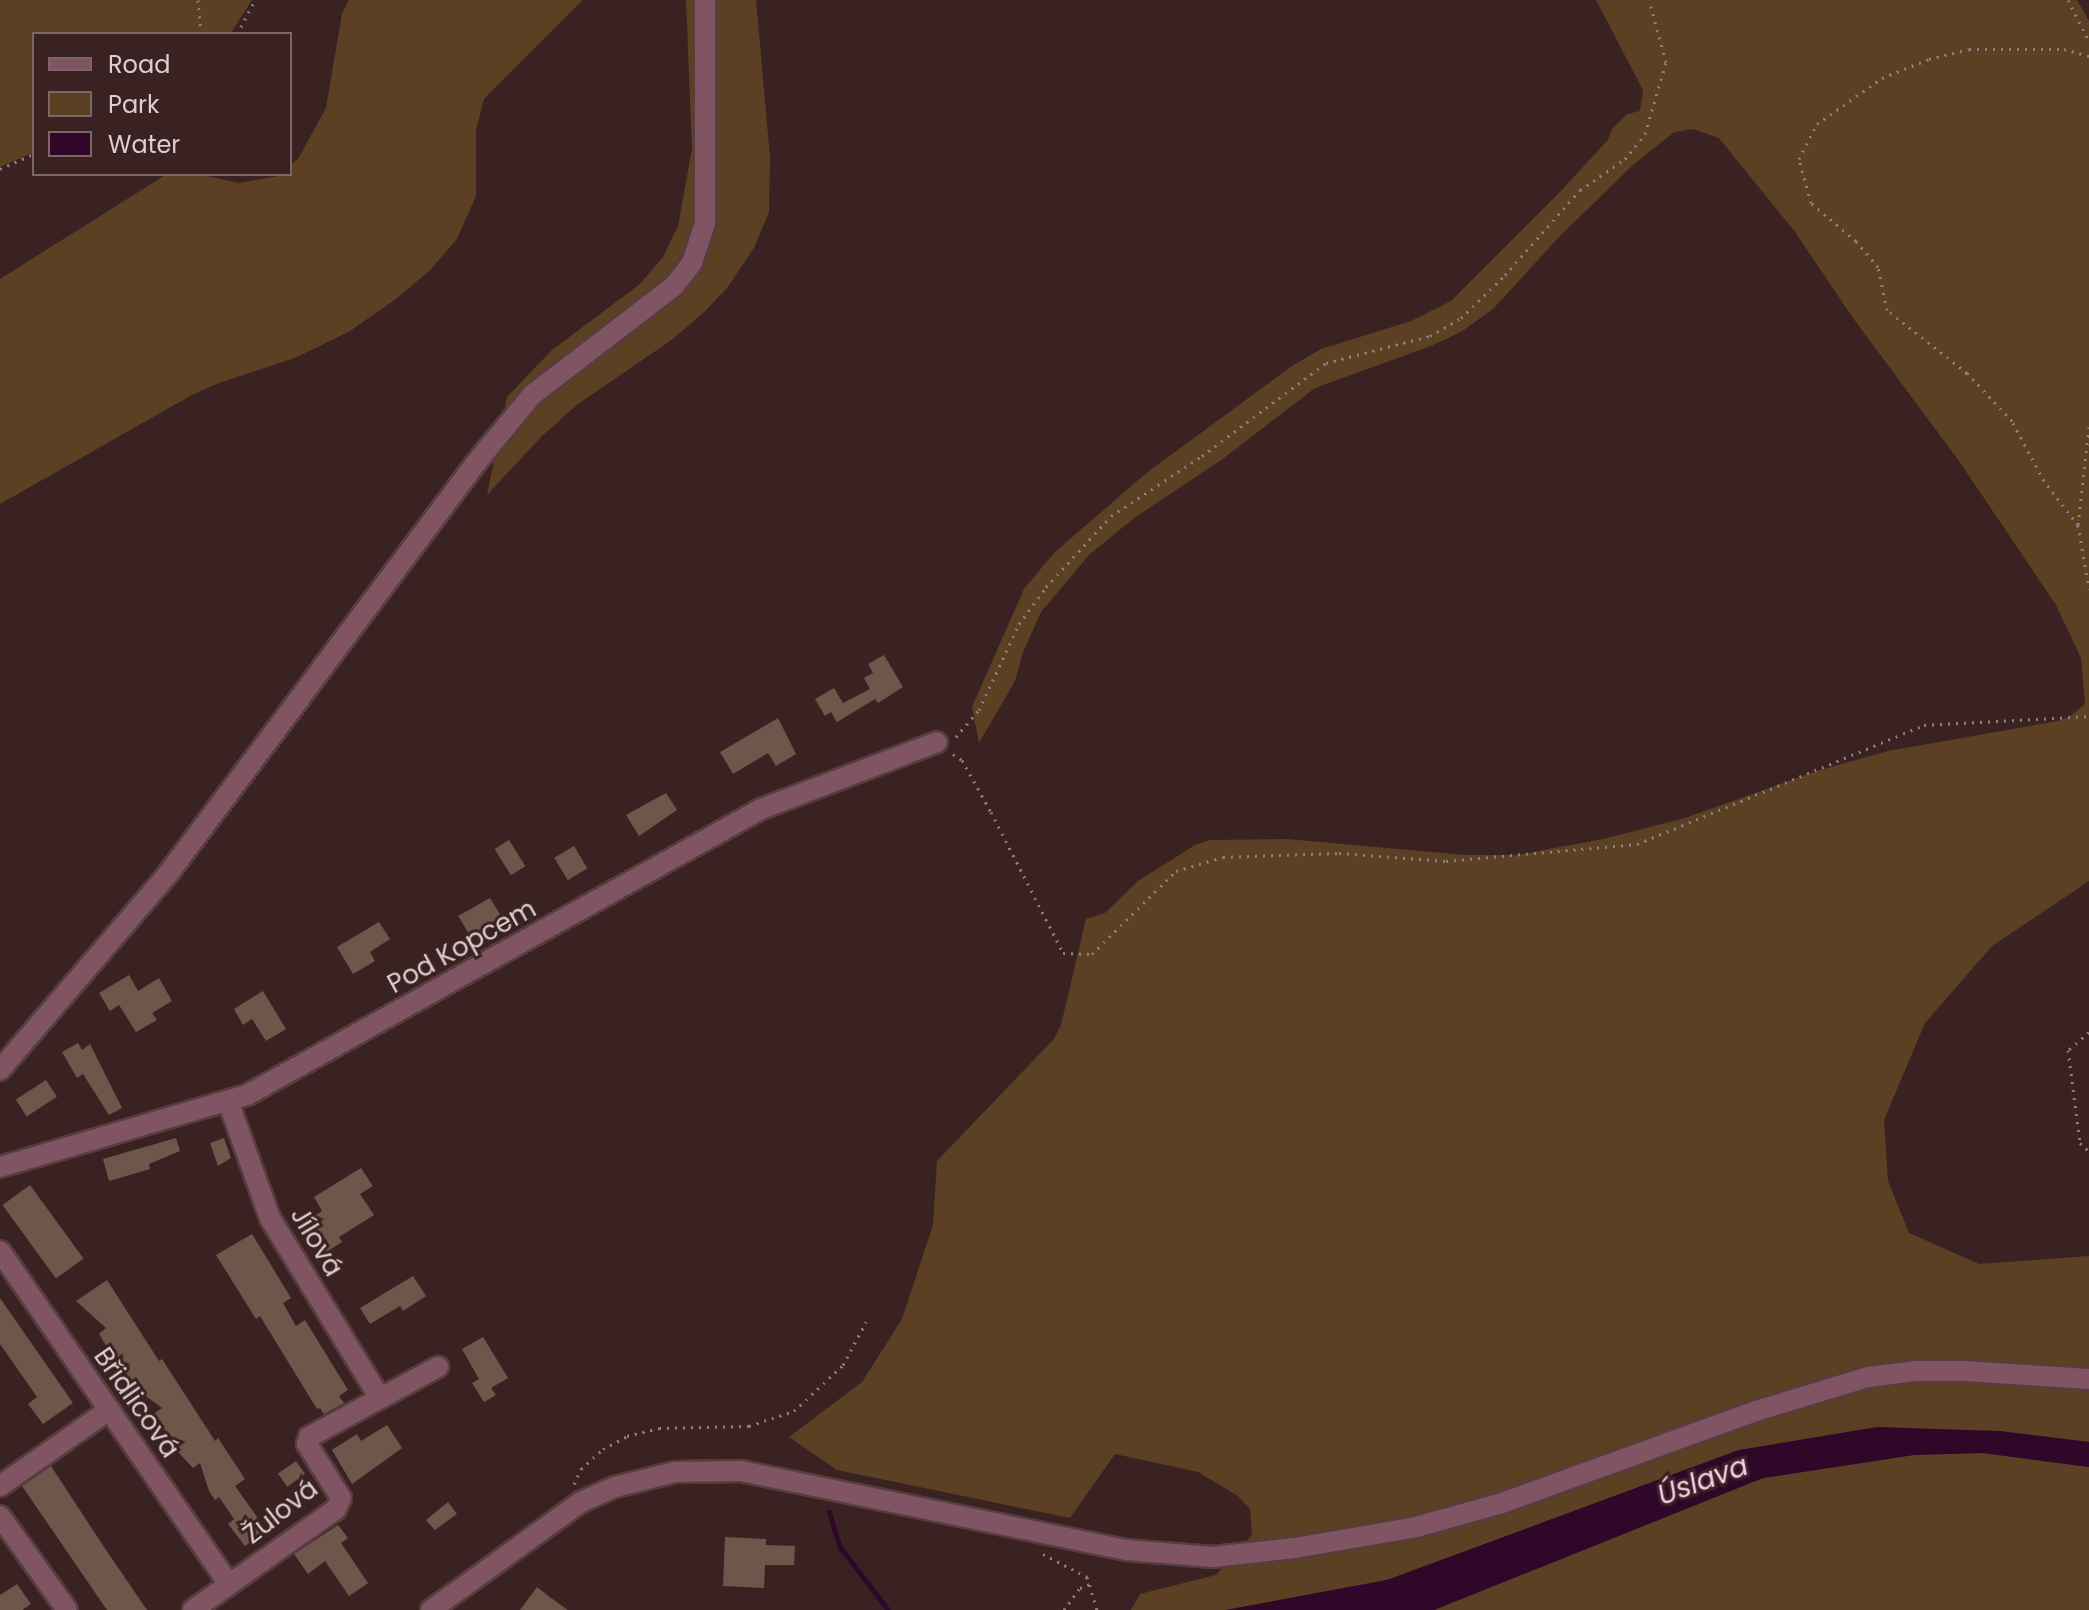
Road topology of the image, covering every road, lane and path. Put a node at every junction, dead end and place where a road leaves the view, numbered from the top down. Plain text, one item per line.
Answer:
1 (198, 0) edge
2 (255, 0) edge
3 (705, 0) edge
4 (1649, 0) edge
5 (2068, 0) edge
6 (201, 32) edge
7 (238, 32) edge
8 (2089, 41) edge
9 (2089, 56) edge
10 (32, 155) edge
11 (0, 169) edge
12 (2089, 427) edge
13 (2078, 525) junction
14 (2089, 589) edge
15 (2089, 716) edge
16 (937, 742) junction
17 (2089, 1032) edge
18 (0, 1070) edge
19 (228, 1101) junction
20 (2089, 1151) edge
21 (0, 1167) edge
22 (0, 1251) edge
23 (866, 1322) dead end
24 (438, 1367) dead end
25 (2089, 1379) edge
26 (380, 1398) junction
27 (109, 1410) junction
28 (0, 1486) edge
29 (581, 1502) junction
30 (0, 1516) edge
31 (1039, 1552) dead end
32 (229, 1584) junction
33 (1090, 1584) junction
34 (67, 1610) edge
35 (193, 1610) edge
36 (431, 1610) edge
37 (1064, 1610) edge
38 (1097, 1610) edge

1 - 6 path
2 - 7 path
3 - 18 street
4 - 16 path
5 - 8 path
9 - 13 path
10 - 11 path
12 - 13 path
13 - 14 path
15 - 16 path
16 - 19 street, Pod Kopcem
17 - 20 path
19 - 21 street, Pod Kopcem
19 - 26 street, Jílová
22 - 27 street, Břidlicová
23 - 29 path
24 - 26 street, Žulová
25 - 29 street
26 - 32 street, Žulová
27 - 28 street
27 - 32 street, Břidlicová
29 - 36 street
30 - 34 street
31 - 33 path
32 - 35 street, Žulová
33 - 37 path
33 - 38 path

